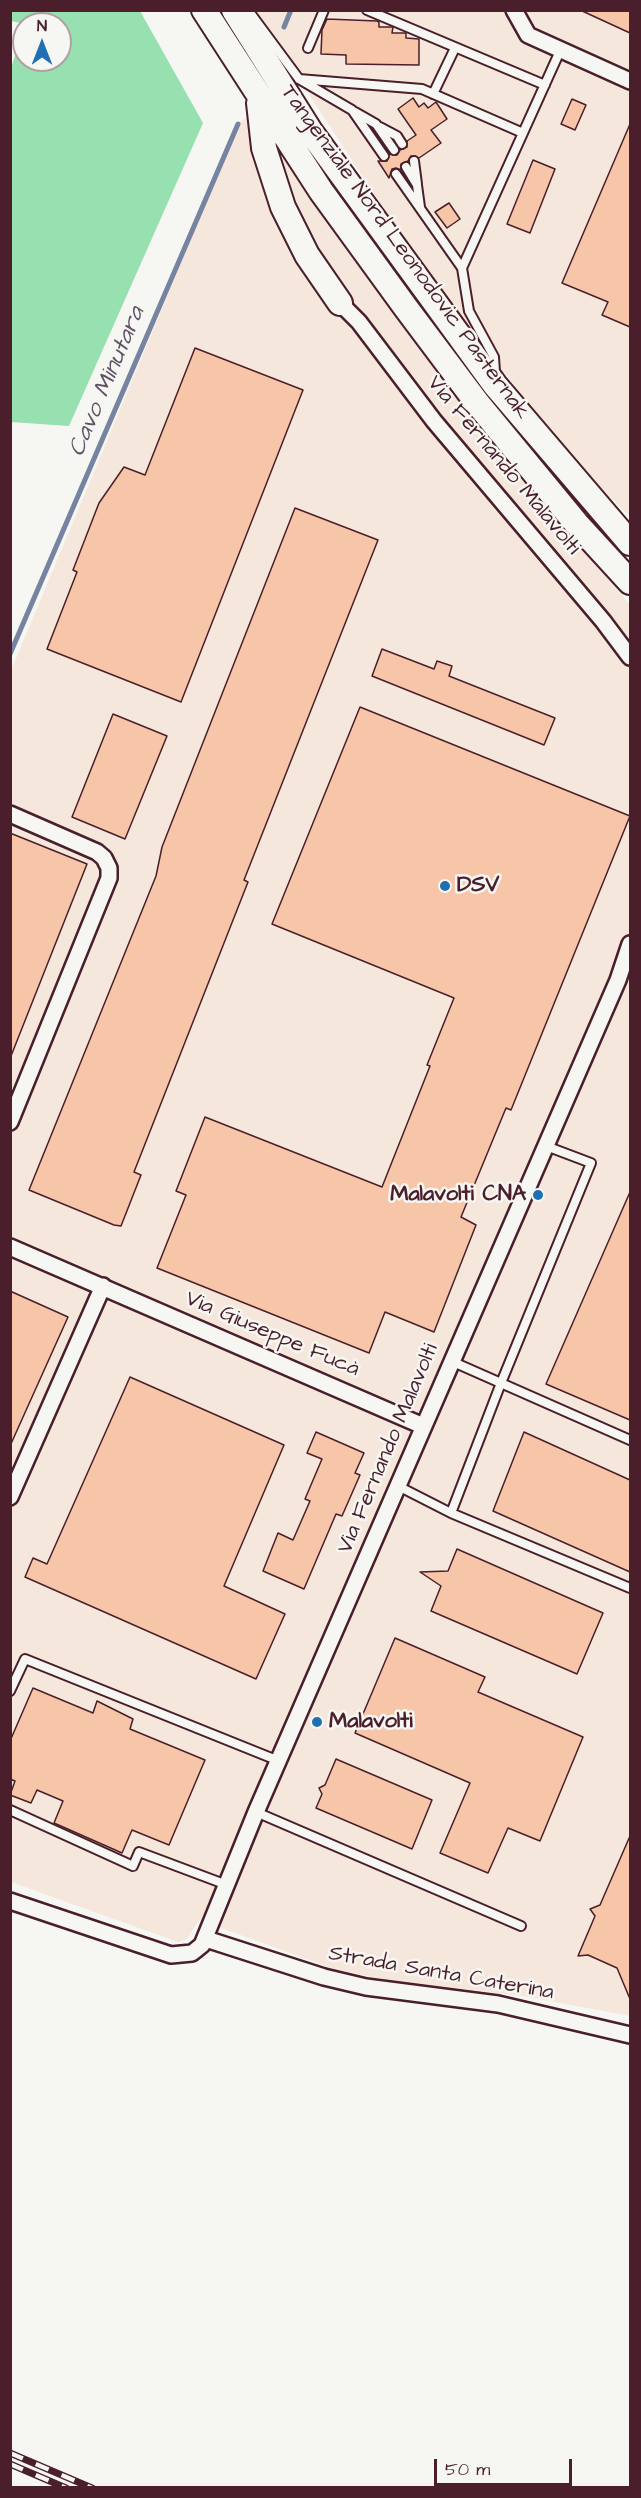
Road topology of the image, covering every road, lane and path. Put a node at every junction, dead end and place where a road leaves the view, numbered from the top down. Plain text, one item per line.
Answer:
1 (204, 10) edge
2 (234, 10) edge
3 (248, 10) edge
4 (324, 10) edge
5 (367, 10) edge
6 (514, 10) edge
7 (308, 48) dead end
8 (455, 48) junction
9 (560, 51) junction
10 (299, 79) junction
11 (630, 81) edge
12 (545, 86) junction
13 (433, 94) junction
14 (259, 97) junction
15 (352, 110) junction
16 (376, 124) junction
17 (523, 133) junction
18 (402, 144) dead end
19 (394, 150) dead end
20 (384, 156) dead end
21 (414, 161) dead end
22 (406, 167) dead end
23 (396, 174) dead end
24 (417, 185) junction
25 (421, 208) junction
26 (462, 268) junction
27 (340, 303) joint
28 (495, 385) junction
29 (630, 543) edge
30 (630, 582) edge
31 (630, 657) edge
32 (10, 814) edge
33 (630, 944) edge
34 (630, 969) edge
35 (618, 980) junction
36 (10, 1122) edge
37 (546, 1146) junction
38 (10, 1247) edge
39 (103, 1286) junction
40 (452, 1361) junction
41 (501, 1383) junction
42 (423, 1426) junction
43 (630, 1440) edge
44 (398, 1486) junction
45 (10, 1497) edge
46 (451, 1514) junction
47 (630, 1588) edge
48 (10, 1691) edge
49 (279, 1761) junction
50 (10, 1810) edge
51 (256, 1812) junction
52 (227, 1885) junction
53 (10, 1901) edge
54 (521, 1926) dead end
55 (206, 1939) junction
56 (630, 2035) edge

1 - 14 highway, Tangenziale Nord Leonodovic Pasternak
2 - 28 highway, Tangenziale Nord Leonodovic Pasternak
3 - 10 lane
4 - 7 lane
5 - 8 lane
6 - 9 street
8 - 12 lane
8 - 13 lane
9 - 11 street
9 - 12 lane
10 - 13 lane
10 - 15 lane
12 - 17 lane
13 - 17 lane
14 - 27 highway
14 - 30 highway, Tangenziale Nord Leonodovic Pasternak
15 - 16 lane
15 - 20 lane
16 - 18 lane
16 - 19 lane
17 - 26 lane
21 - 24 lane
22 - 24 lane
23 - 25 lane
24 - 25 lane
25 - 26 lane
26 - 28 lane
27 - 31 street, Via Fernando Malavolti
28 - 29 highway, Tangenziale Nord Leonodovic Pasternak
32 - 36 street
33 - 35 street, Via Fernando Malavolti
34 - 35 street, Via Fernando Malavolti
35 - 37 street, Via Fernando Malavolti
37 - 40 street, Via Fernando Malavolti
37 - 41 lane
38 - 39 street, Via Giuseppe Fucà
39 - 42 street, Via Giuseppe Fucà
39 - 45 street
40 - 41 lane
40 - 42 street, Via Fernando Malavolti
41 - 43 lane
41 - 46 lane
42 - 44 street, Via Fernando Malavolti
44 - 46 lane
44 - 49 street, Via Fernando Malavolti
46 - 47 lane
48 - 49 lane
49 - 51 street, Via Fernando Malavolti
50 - 52 lane
51 - 52 street, Via Fernando Malavolti
51 - 54 lane
52 - 55 street, Via Fernando Malavolti
53 - 55 street
55 - 56 street, Strada Santa Caterina

